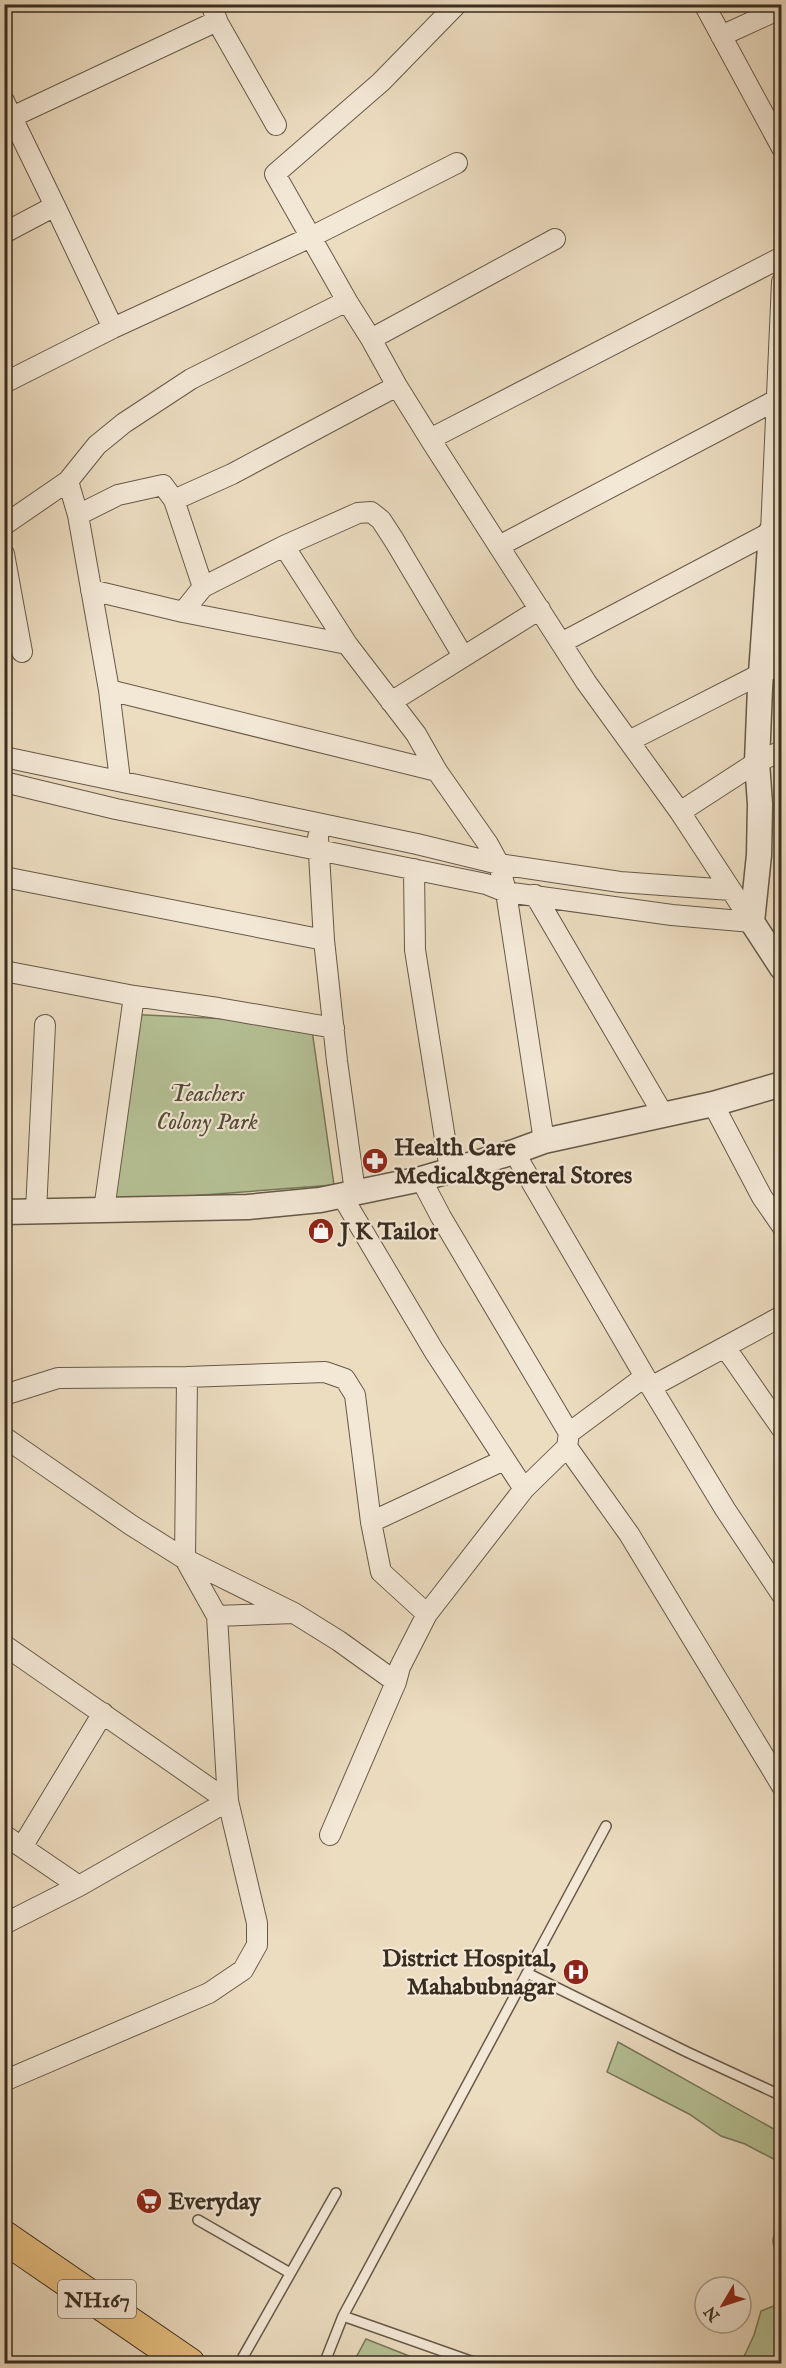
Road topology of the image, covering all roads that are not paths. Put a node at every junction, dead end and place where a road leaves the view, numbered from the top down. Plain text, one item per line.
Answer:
1 (457, 4) edge
2 (704, 4) edge
3 (782, 8) edge
4 (214, 13) edge
5 (721, 36) junction
6 (8, 109) edge
7 (276, 126) dead end
8 (782, 148) edge
9 (457, 163) dead end
10 (56, 206) junction
11 (4, 233) edge
12 (311, 237) junction
13 (555, 239) dead end
14 (782, 257) edge
15 (782, 282) edge
16 (346, 301) junction
17 (113, 328) junction
18 (371, 339) junction
19 (4, 384) edge
20 (397, 386) junction
21 (779, 398) edge
22 (430, 439) junction
23 (68, 480) junction
24 (174, 500) junction
25 (78, 515) junction
26 (4, 525) edge
27 (776, 529) edge
28 (284, 546) junction
29 (499, 546) junction
30 (4, 554) edge
31 (203, 587) junction
32 (91, 590) junction
33 (540, 609) junction
34 (183, 612) junction
35 (561, 643) junction
36 (347, 644) junction
37 (22, 652) dead end
38 (464, 656) junction
39 (771, 668) edge
40 (109, 690) junction
41 (391, 702) junction
42 (629, 741) junction
43 (782, 751) edge
44 (4, 757) edge
45 (757, 762) junction
46 (437, 771) junction
47 (120, 780) junction
48 (4, 782) edge
49 (680, 812) junction
50 (317, 822) junction
51 (320, 850) junction
52 (499, 864) junction
53 (414, 869) junction
54 (4, 877) edge
55 (620, 882) junction
56 (731, 890) junction
57 (506, 892) junction
58 (535, 895) junction
59 (636, 909) junction
60 (752, 922) junction
61 (324, 940) junction
62 (782, 968) edge
63 (4, 971) edge
64 (134, 996) junction
65 (45, 1025) dead end
66 (334, 1028) junction
67 (782, 1084) edge
68 (713, 1104) junction
69 (663, 1114) junction
70 (544, 1141) junction
71 (514, 1152) junction
72 (450, 1170) junction
73 (421, 1179) junction
74 (349, 1194) junction
75 (104, 1210) junction
76 (36, 1211) junction
77 (4, 1212) edge
78 (780, 1222) edge
79 (782, 1316) edge
80 (725, 1347) junction
81 (187, 1377) junction
82 (651, 1387) junction
83 (4, 1395) edge
84 (782, 1429) edge
85 (4, 1437) edge
86 (568, 1440) junction
87 (504, 1460) junction
88 (524, 1489) junction
89 (371, 1521) junction
90 (185, 1559) junction
91 (782, 1595) edge
92 (294, 1613) junction
93 (427, 1614) junction
94 (217, 1616) junction
95 (4, 1645) edge
96 (396, 1682) junction
97 (103, 1713) junction
98 (782, 1786) edge
99 (228, 1801) junction
100 (606, 1826) dead end
101 (4, 1835) edge
102 (330, 1835) dead end
103 (22, 1847) junction
104 (79, 1886) junction
105 (4, 1924) edge
106 (527, 1973) junction
107 (4, 2081) edge
108 (782, 2096) edge
109 (336, 2193) dead end
110 (198, 2220) dead end
111 (4, 2236) edge
112 (4, 2255) edge
113 (290, 2273) junction
114 (343, 2316) junction
115 (155, 2353) edge
116 (189, 2364) edge
117 (238, 2364) edge
118 (324, 2364) edge
119 (479, 2364) edge

1 - 12 street
2 - 5 street
3 - 5 street
4 - 6 street
4 - 7 street
5 - 8 street
6 - 10 street
9 - 12 street
10 - 11 street
10 - 17 street
12 - 16 street
12 - 17 street
13 - 18 street
14 - 22 street
15 - 21 street
16 - 18 street
16 - 23 street
17 - 19 street
18 - 20 street
20 - 22 street
20 - 24 street
21 - 27 street
21 - 29 street
22 - 29 street
23 - 25 street
23 - 26 street
24 - 25 street
24 - 31 street
25 - 32 street
27 - 35 street
27 - 39 street
28 - 31 street
28 - 36 street
28 - 38 street
29 - 33 street
30 - 37 street
31 - 34 street
32 - 34 street
32 - 40 street
33 - 35 street
33 - 38 street
34 - 36 street
35 - 42 street
36 - 41 street
38 - 41 street
39 - 42 street
39 - 45 street
40 - 46 street
40 - 47 street
41 - 46 street
42 - 49 street
43 - 45 street
44 - 47 street
45 - 49 street
45 - 60 street
46 - 52 street
47 - 50 street
48 - 51 street
49 - 56 street
50 - 51 street
50 - 52 street
51 - 53 street
51 - 61 street
52 - 55 street
52 - 57 street
53 - 57 street
53 - 72 street
54 - 61 street
55 - 56 street
55 - 59 street
56 - 60 street
57 - 58 street
57 - 70 street
58 - 59 street
58 - 69 street
59 - 60 street
60 - 62 street
61 - 66 street
63 - 64 street
64 - 66 street
64 - 75 street
65 - 76 street
66 - 74 street
67 - 68 street
68 - 69 street
68 - 78 street
69 - 70 street
70 - 71 street
71 - 72 street
71 - 82 street
72 - 73 street
73 - 74 street
73 - 86 street
74 - 75 street
74 - 87 street
75 - 76 street
76 - 77 street
79 - 80 street
80 - 82 street
80 - 84 street
81 - 83 street
81 - 89 street
81 - 90 street
82 - 86 street
82 - 91 street
85 - 90 street
86 - 88 street
86 - 98 street
87 - 88 street
87 - 89 street
88 - 93 street
89 - 93 street
90 - 92 street
90 - 94 street
92 - 94 street
92 - 96 street
93 - 96 street
94 - 99 street
95 - 97 street
96 - 102 street
97 - 99 street
97 - 103 street
99 - 104 street
99 - 107 street
100 - 106 lane
101 - 103 street
103 - 104 street
104 - 105 street
106 - 108 lane
106 - 114 lane
109 - 113 lane
110 - 113 lane
111 - 115 highway, NH167
112 - 115 highway, NH167
113 - 117 lane
114 - 118 lane
114 - 119 lane
115 - 116 highway, NH167

